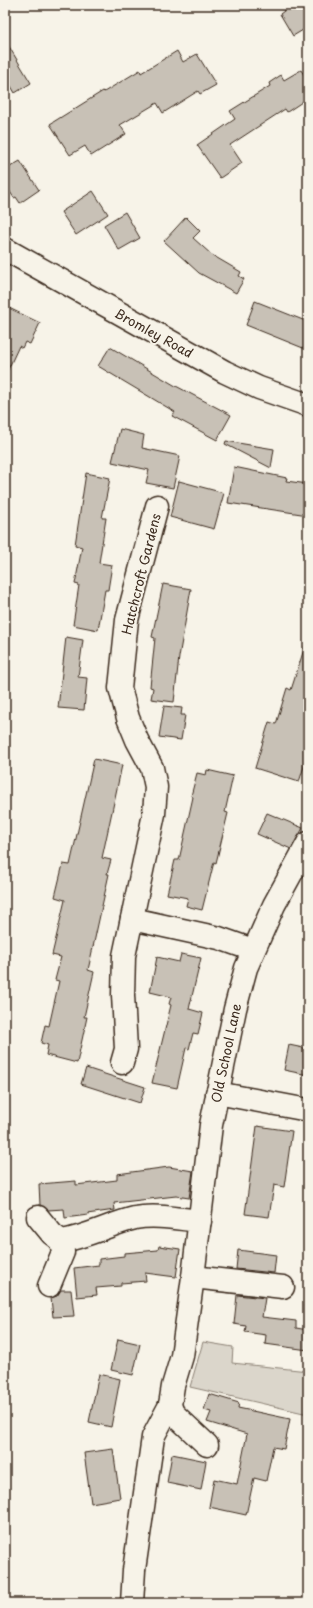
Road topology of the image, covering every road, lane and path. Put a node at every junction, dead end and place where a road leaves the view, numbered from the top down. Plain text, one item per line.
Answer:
1 (5, 249) edge
2 (308, 405) edge
3 (157, 506) dead end
4 (308, 842) edge
5 (132, 919) junction
6 (253, 950) junction
7 (122, 1063) dead end
8 (217, 1093) junction
9 (308, 1110) edge
10 (38, 1217) dead end
11 (200, 1221) junction
12 (61, 1241) junction
13 (193, 1277) junction
14 (49, 1286) dead end
15 (283, 1287) dead end
16 (170, 1405) junction
17 (206, 1445) dead end
18 (132, 1603) edge

1 - 2 street, Bromley Road
3 - 5 street, Hatchcroft Gardens
4 - 6 street, Old School Lane
5 - 6 street
5 - 7 street, Hatchcroft Gardens
6 - 8 street, Old School Lane
8 - 9 street
8 - 11 street, Old School Lane
10 - 12 street
11 - 12 street
11 - 13 street, Old School Lane
12 - 14 street
13 - 15 street
13 - 16 street, Old School Lane
16 - 17 street
16 - 18 street, Old School Lane

